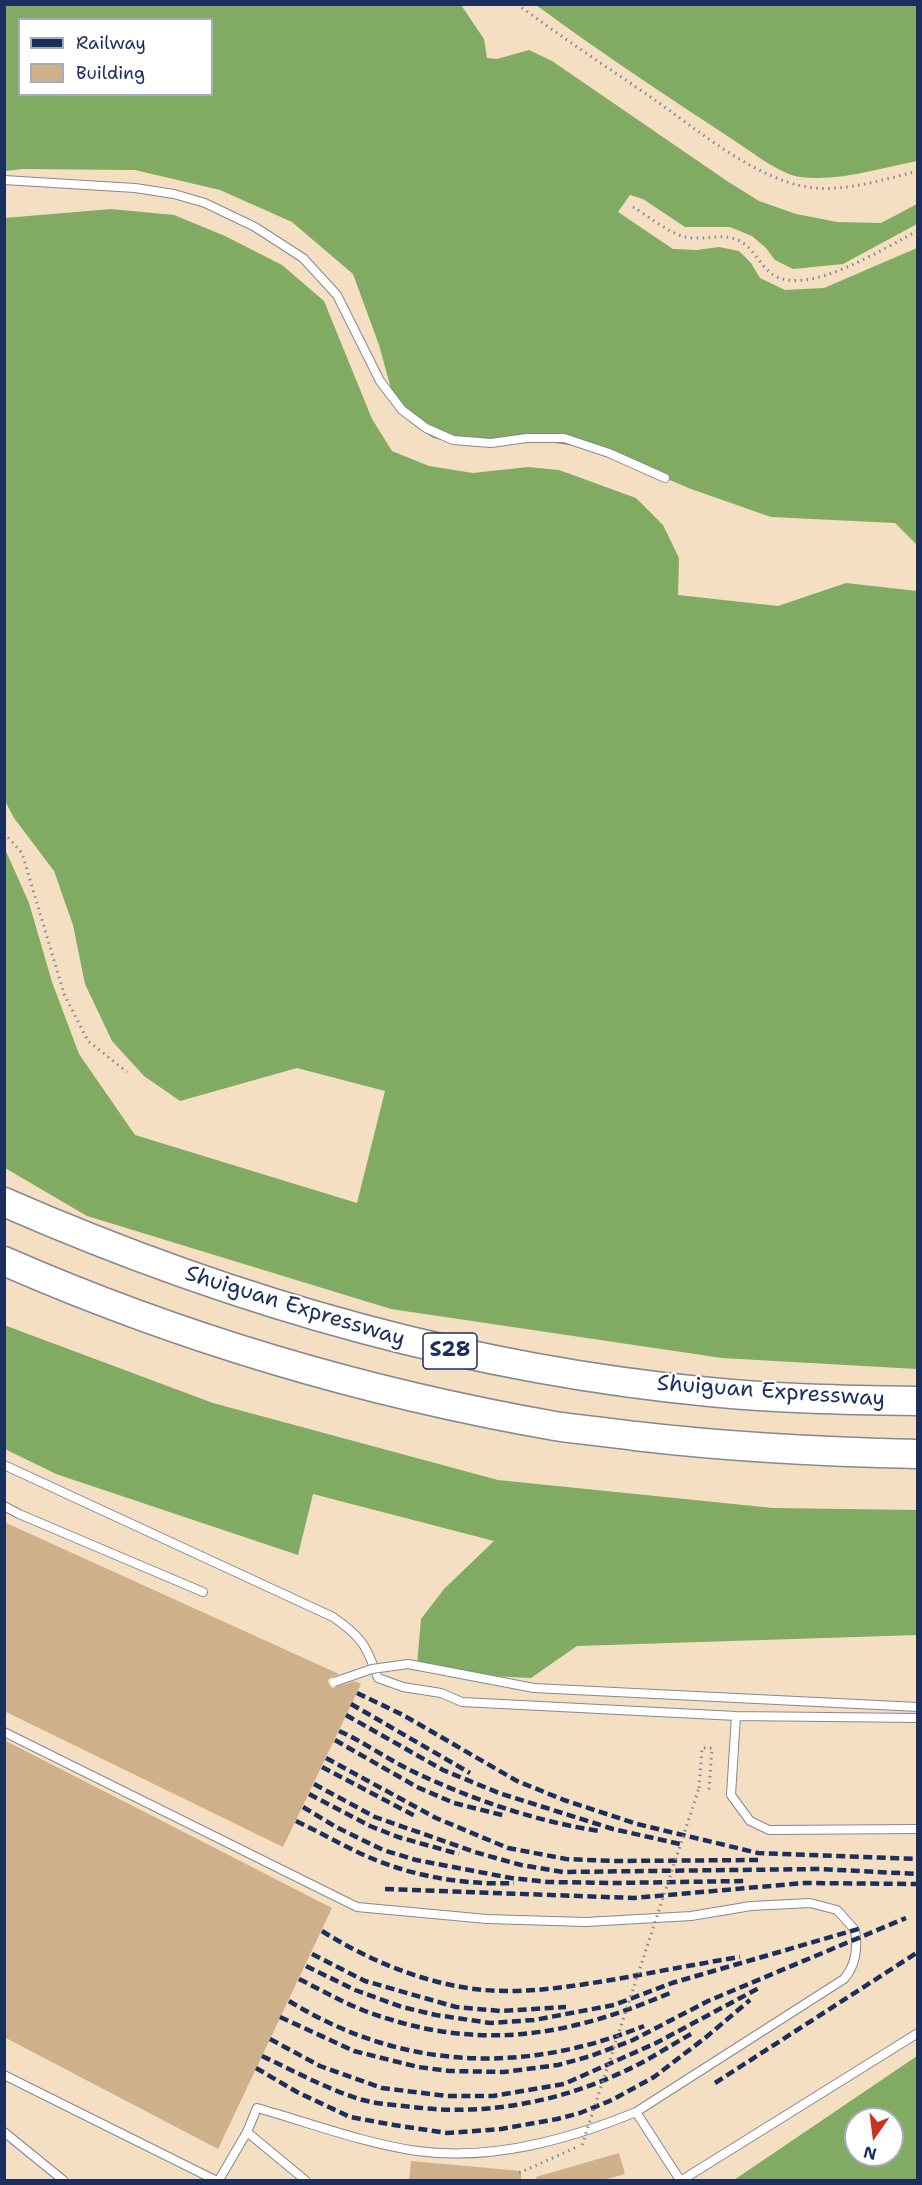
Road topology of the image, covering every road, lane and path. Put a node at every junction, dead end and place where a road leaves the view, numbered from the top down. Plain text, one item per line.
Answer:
1 (517, 4) edge
2 (918, 171) edge
3 (4, 180) edge
4 (633, 207) dead end
5 (918, 231) edge
6 (665, 478) dead end
7 (4, 833) edge
8 (127, 1072) dead end
9 (4, 1202) edge
10 (4, 1261) edge
11 (918, 1401) edge
12 (918, 1454) edge
13 (4, 1465) edge
14 (4, 1506) edge
15 (203, 1592) dead end
16 (334, 1682) dead end
17 (918, 1707) edge
18 (736, 1716) junction
19 (918, 1718) edge
20 (4, 1732) edge
21 (709, 1790) dead end
22 (918, 1829) edge
23 (918, 2033) edge
24 (4, 2075) edge
25 (636, 2112) junction
26 (4, 2132) edge
27 (247, 2132) junction
28 (519, 2173) dead end
29 (63, 2181) edge
30 (217, 2181) edge
31 (305, 2181) edge
32 (681, 2181) edge

1 - 2 path
3 - 6 lane
4 - 5 path
7 - 8 path
9 - 11 highway, Shuiguan Expressway / S28
10 - 12 highway, S28
13 - 18 lane
14 - 15 lane
16 - 17 lane, bridge
18 - 19 lane
18 - 22 lane
20 - 25 lane
21 - 28 path, bridge
23 - 32 lane
24 - 30 lane
25 - 27 lane
25 - 32 lane
26 - 29 lane
27 - 30 lane
27 - 31 lane

